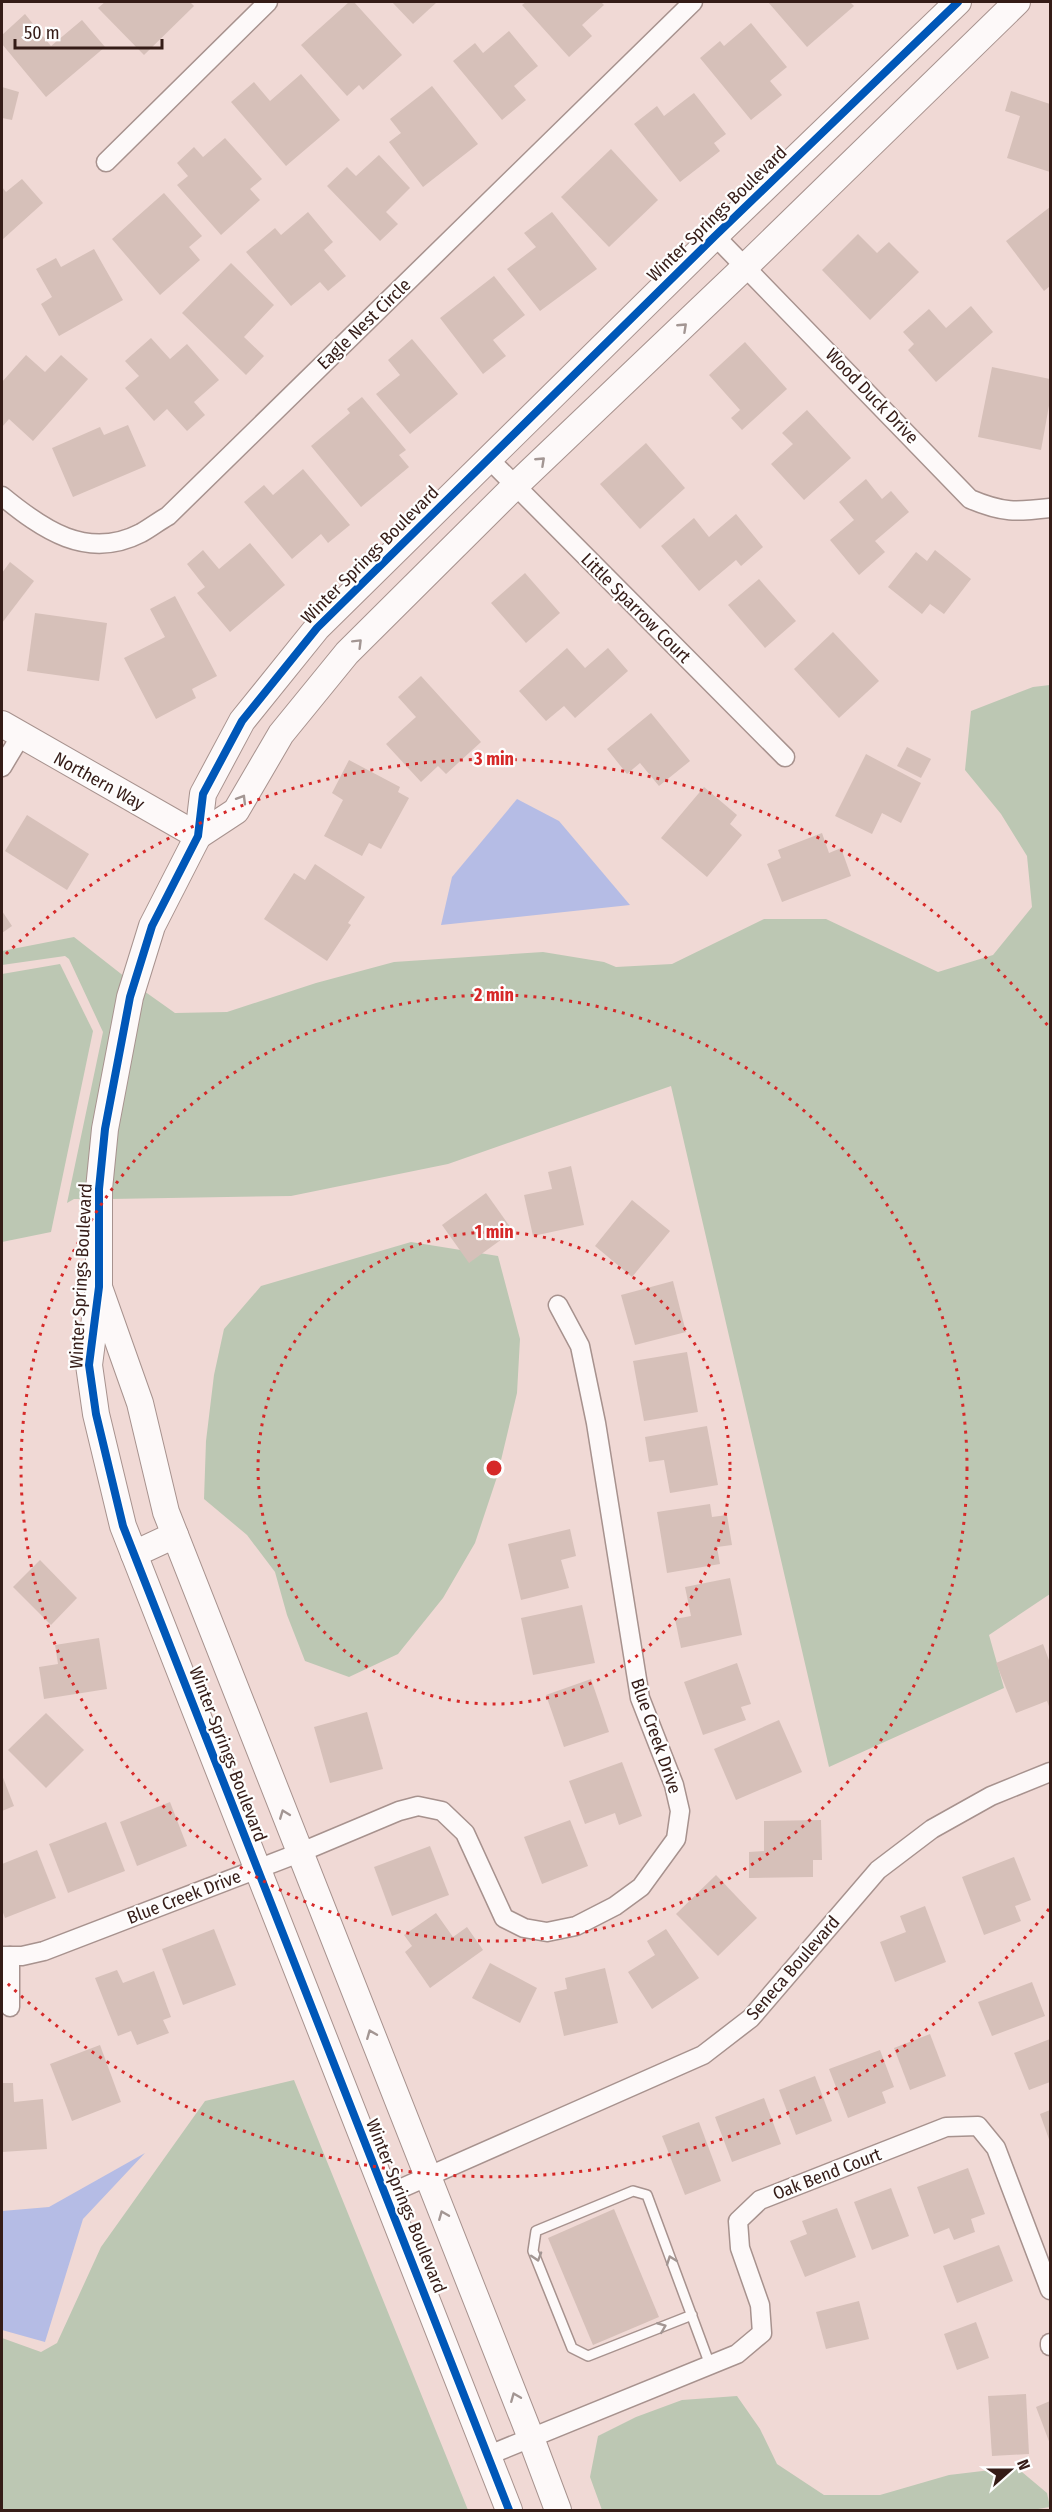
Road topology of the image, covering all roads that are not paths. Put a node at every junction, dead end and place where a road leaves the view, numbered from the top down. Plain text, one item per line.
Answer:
1 (268, 2) edge
2 (693, 2) edge
3 (958, 2) edge
4 (1017, 2) edge
5 (106, 162) dead end
6 (715, 236) junction
7 (747, 266) junction
8 (488, 458) junction
9 (515, 486) junction
10 (2, 496) edge
11 (1050, 508) edge
12 (11, 731) edge
13 (784, 757) dead end
14 (2, 766) edge
15 (198, 836) junction
16 (99, 1287) junction
17 (558, 1305) dead end
18 (175, 1535) junction
19 (134, 1554) junction
20 (1050, 1772) edge
21 (299, 1853) junction
22 (257, 1868) junction
23 (6, 1956) edge
24 (10, 2007) dead end
25 (427, 2176) junction
26 (386, 2194) junction
27 (1050, 2290) edge
28 (692, 2315) junction
29 (710, 2365) junction
30 (531, 2438) junction
31 (489, 2456) junction
32 (509, 2511) edge
33 (558, 2511) edge

1 - 5 street
2 - 10 street, Eagle Nest Circle
3 - 6 street, Winter Springs Boulevard
4 - 7 street, Winter Springs Boulevard
6 - 7 street, Wood Duck Drive
6 - 8 street, Winter Springs Boulevard
9 -> 7 street, Winter Springs Boulevard
7 - 11 street, Wood Duck Drive
8 - 9 street, Little Sparrow Court
8 - 15 street, Winter Springs Boulevard
9 - 13 street, Little Sparrow Court
15 -> 9 street, Winter Springs Boulevard
12 - 14 street
12 - 15 street, Northern Way
15 - 16 street, Winter Springs Boulevard
16 - 18 street, Winter Springs Boulevard
16 - 19 street, Winter Springs Boulevard
17 - 21 street, Blue Creek Drive
18 - 19 street
21 -> 18 street, Winter Springs Boulevard
19 - 22 street, Winter Springs Boulevard
20 - 25 street, Seneca Boulevard
21 - 22 street, Blue Creek Drive
25 -> 21 street, Winter Springs Boulevard
22 - 23 street, Blue Creek Drive
22 - 26 street, Winter Springs Boulevard
23 - 24 street
25 - 26 street, Seneca Boulevard
30 -> 25 street, Winter Springs Boulevard
26 - 31 street, Winter Springs Boulevard
27 - 29 street, Oak Bend Court
28 -> 28 lane
28 - 29 lane
29 - 30 street, Oak Bend Court
30 - 31 street, Oak Bend Court
30 - 33 street, Winter Springs Boulevard
31 - 32 street, Winter Springs Boulevard

